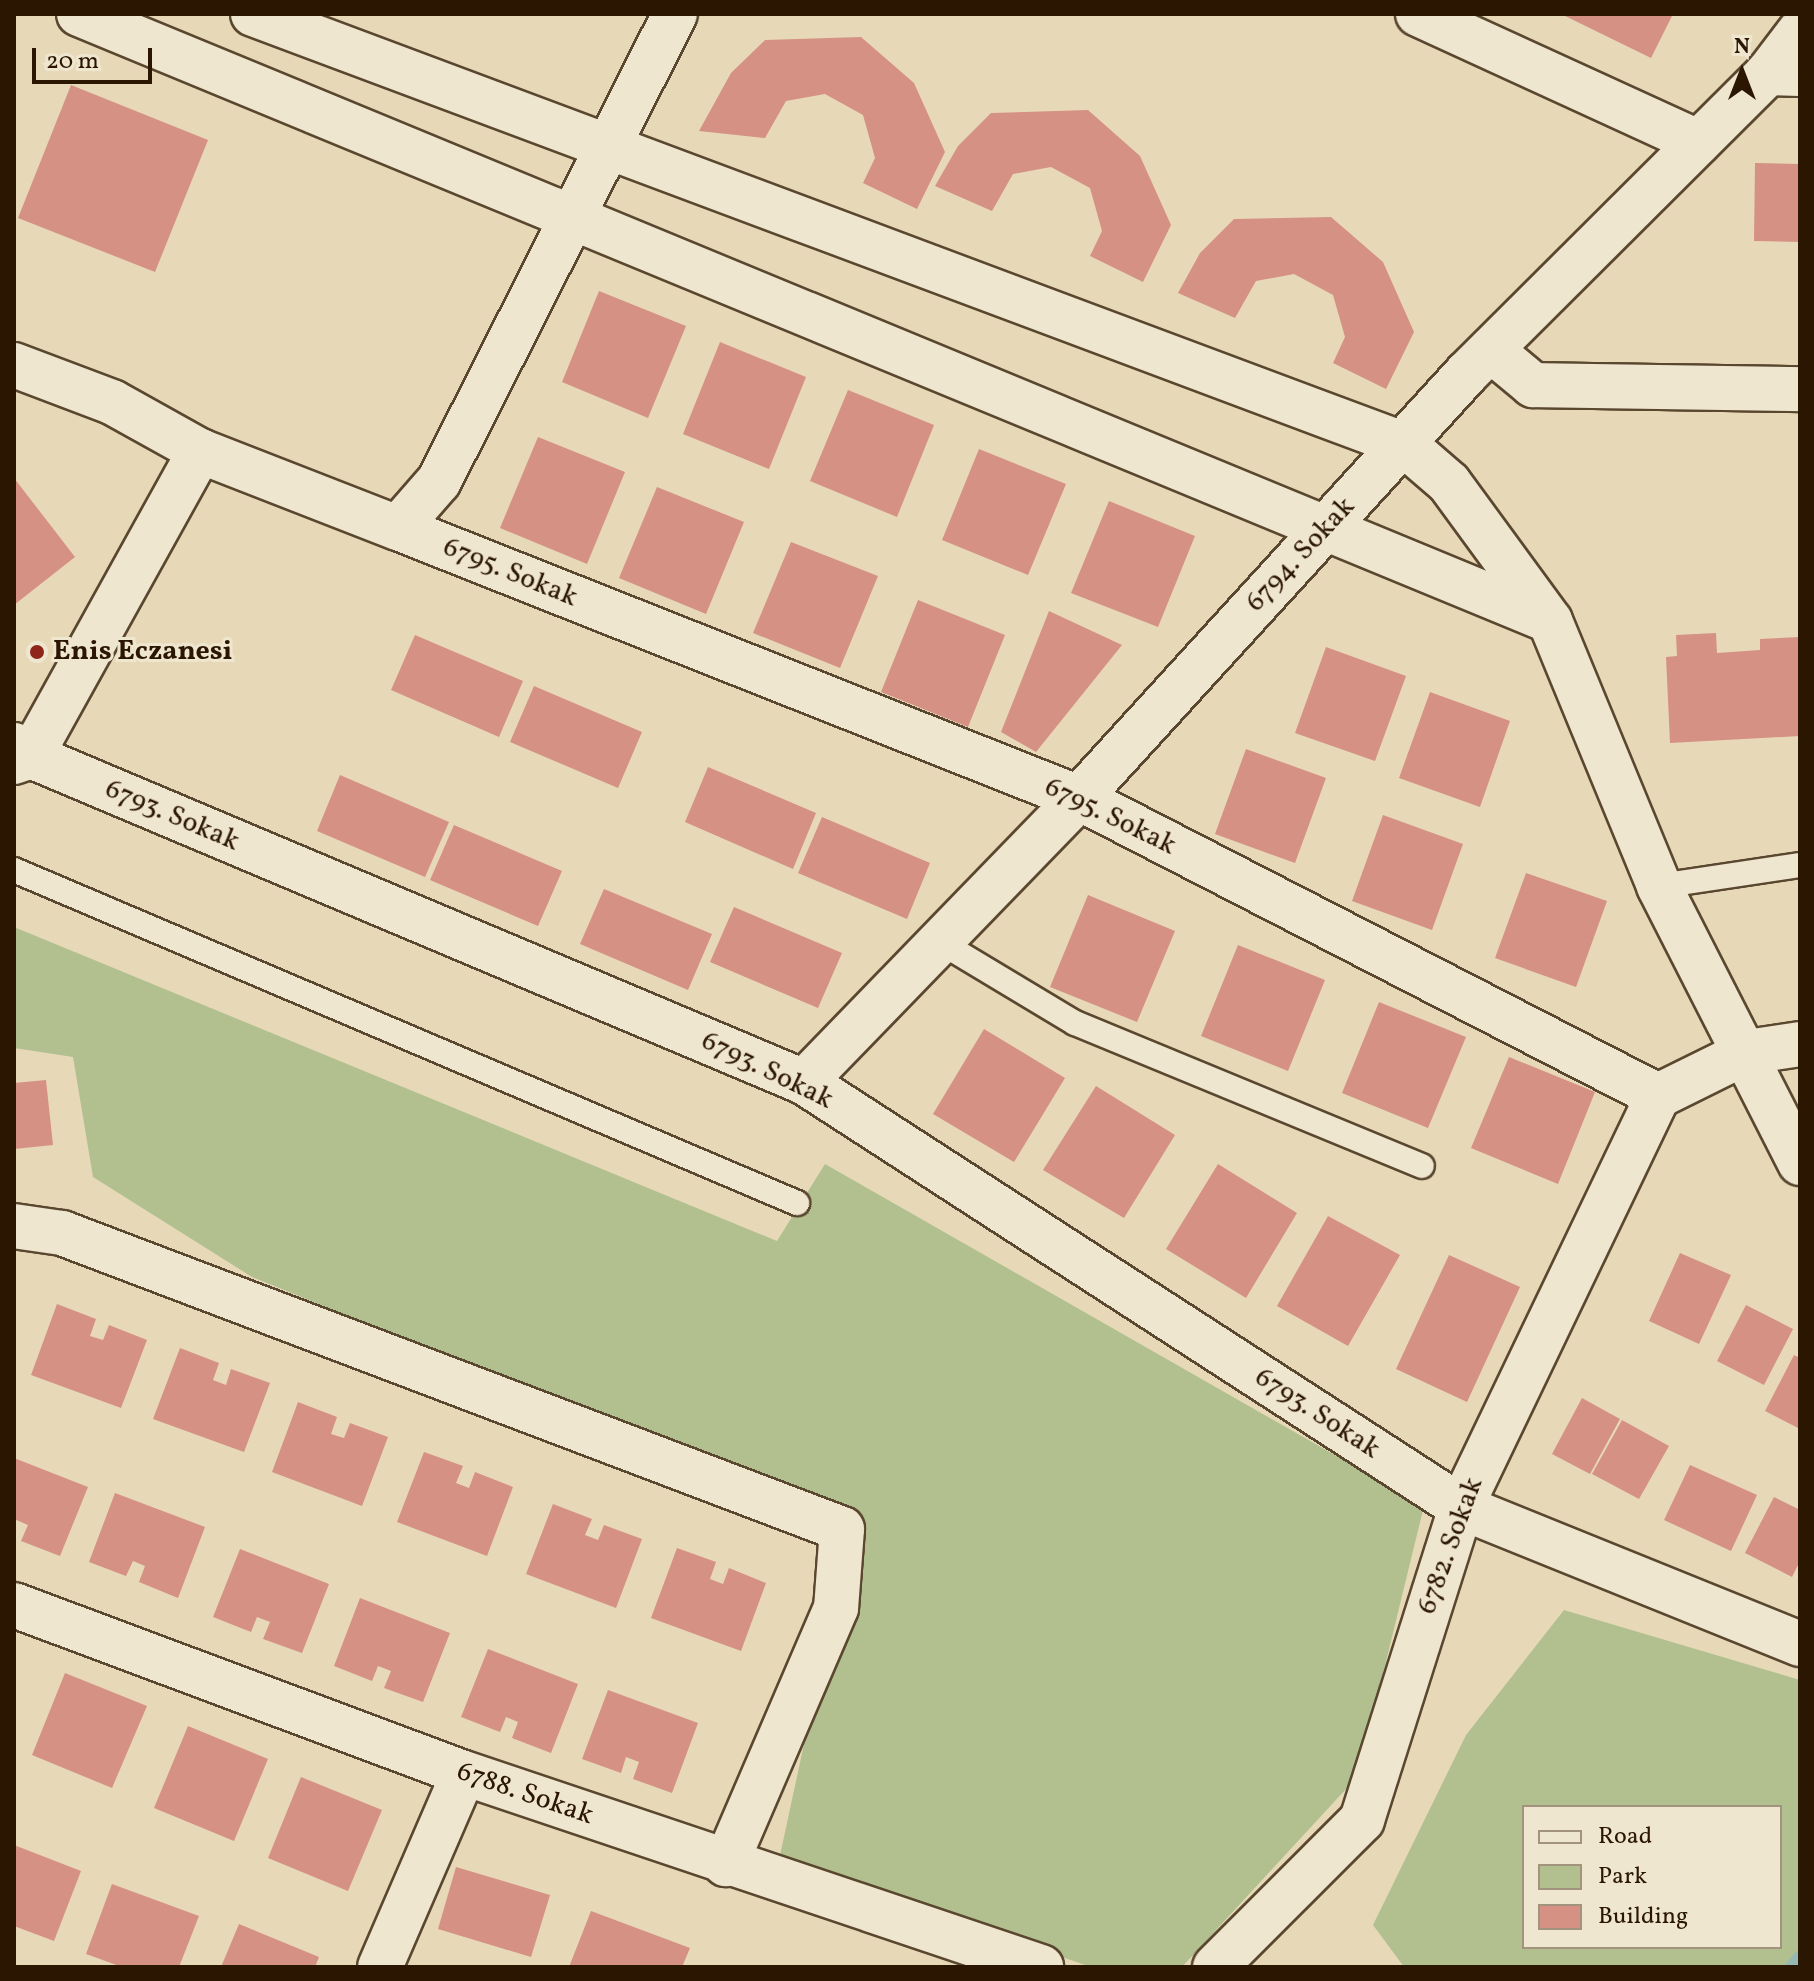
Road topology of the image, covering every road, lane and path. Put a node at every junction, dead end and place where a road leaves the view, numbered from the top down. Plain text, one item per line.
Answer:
1 (79, 14) edge
2 (253, 14) edge
3 (675, 14) edge
4 (1418, 14) edge
5 (1800, 31) edge
6 (1784, 73) edge
7 (1698, 142) junction
8 (604, 148) junction
9 (569, 212) junction
10 (1491, 350) junction
11 (14, 365) edge
12 (1800, 389) edge
13 (1405, 445) junction
14 (200, 451) junction
15 (1326, 527) junction
16 (398, 528) junction
17 (1550, 621) junction
18 (20, 755) edge
19 (1079, 798) junction
20 (1800, 865) edge
21 (14, 870) edge
22 (1659, 886) junction
23 (940, 942) junction
24 (1800, 1044) edge
25 (1747, 1052) junction
26 (804, 1082) junction
27 (1658, 1096) junction
28 (1800, 1163) edge
29 (1422, 1166) dead end
30 (797, 1203) dead end
31 (14, 1226) edge
32 (1461, 1507) junction
33 (14, 1605) edge
34 (1800, 1644) edge
35 (464, 1773) junction
36 (726, 1864) junction
37 (380, 1967) edge
38 (1041, 1967) edge
39 (1215, 1967) edge

1 - 9 street
2 - 8 street
3 - 8 street
4 - 7 street
5 - 6 street, 6794. Sokak
6 - 7 street, 6794. Sokak
7 - 10 street, 6794. Sokak
8 - 9 street
8 - 13 street
9 - 15 street
9 - 16 street
10 - 12 street
10 - 13 street, 6794. Sokak
11 - 14 street, 6795. Sokak
13 - 15 street, 6794. Sokak
13 - 17 street
14 - 16 street, 6795. Sokak
14 - 18 street
15 - 17 street
15 - 19 street, 6794. Sokak
16 - 19 street, 6795. Sokak
17 - 22 street
18 - 26 street, 6793. Sokak
19 - 23 street, 6794. Sokak
19 - 27 street, 6795. Sokak
20 - 22 lane
21 - 30 lane
22 - 25 street
23 - 26 street, 6794. Sokak
23 - 29 lane
24 - 25 street
25 - 27 street
25 - 28 street
26 - 32 street, 6793. Sokak
27 - 32 street, 6782. Sokak
31 - 36 street
32 - 34 street, 6793. Sokak
32 - 39 street, 6782. Sokak
33 - 35 street, 6788. Sokak
35 - 36 street, 6788. Sokak
35 - 37 street
36 - 38 street, 6788. Sokak

